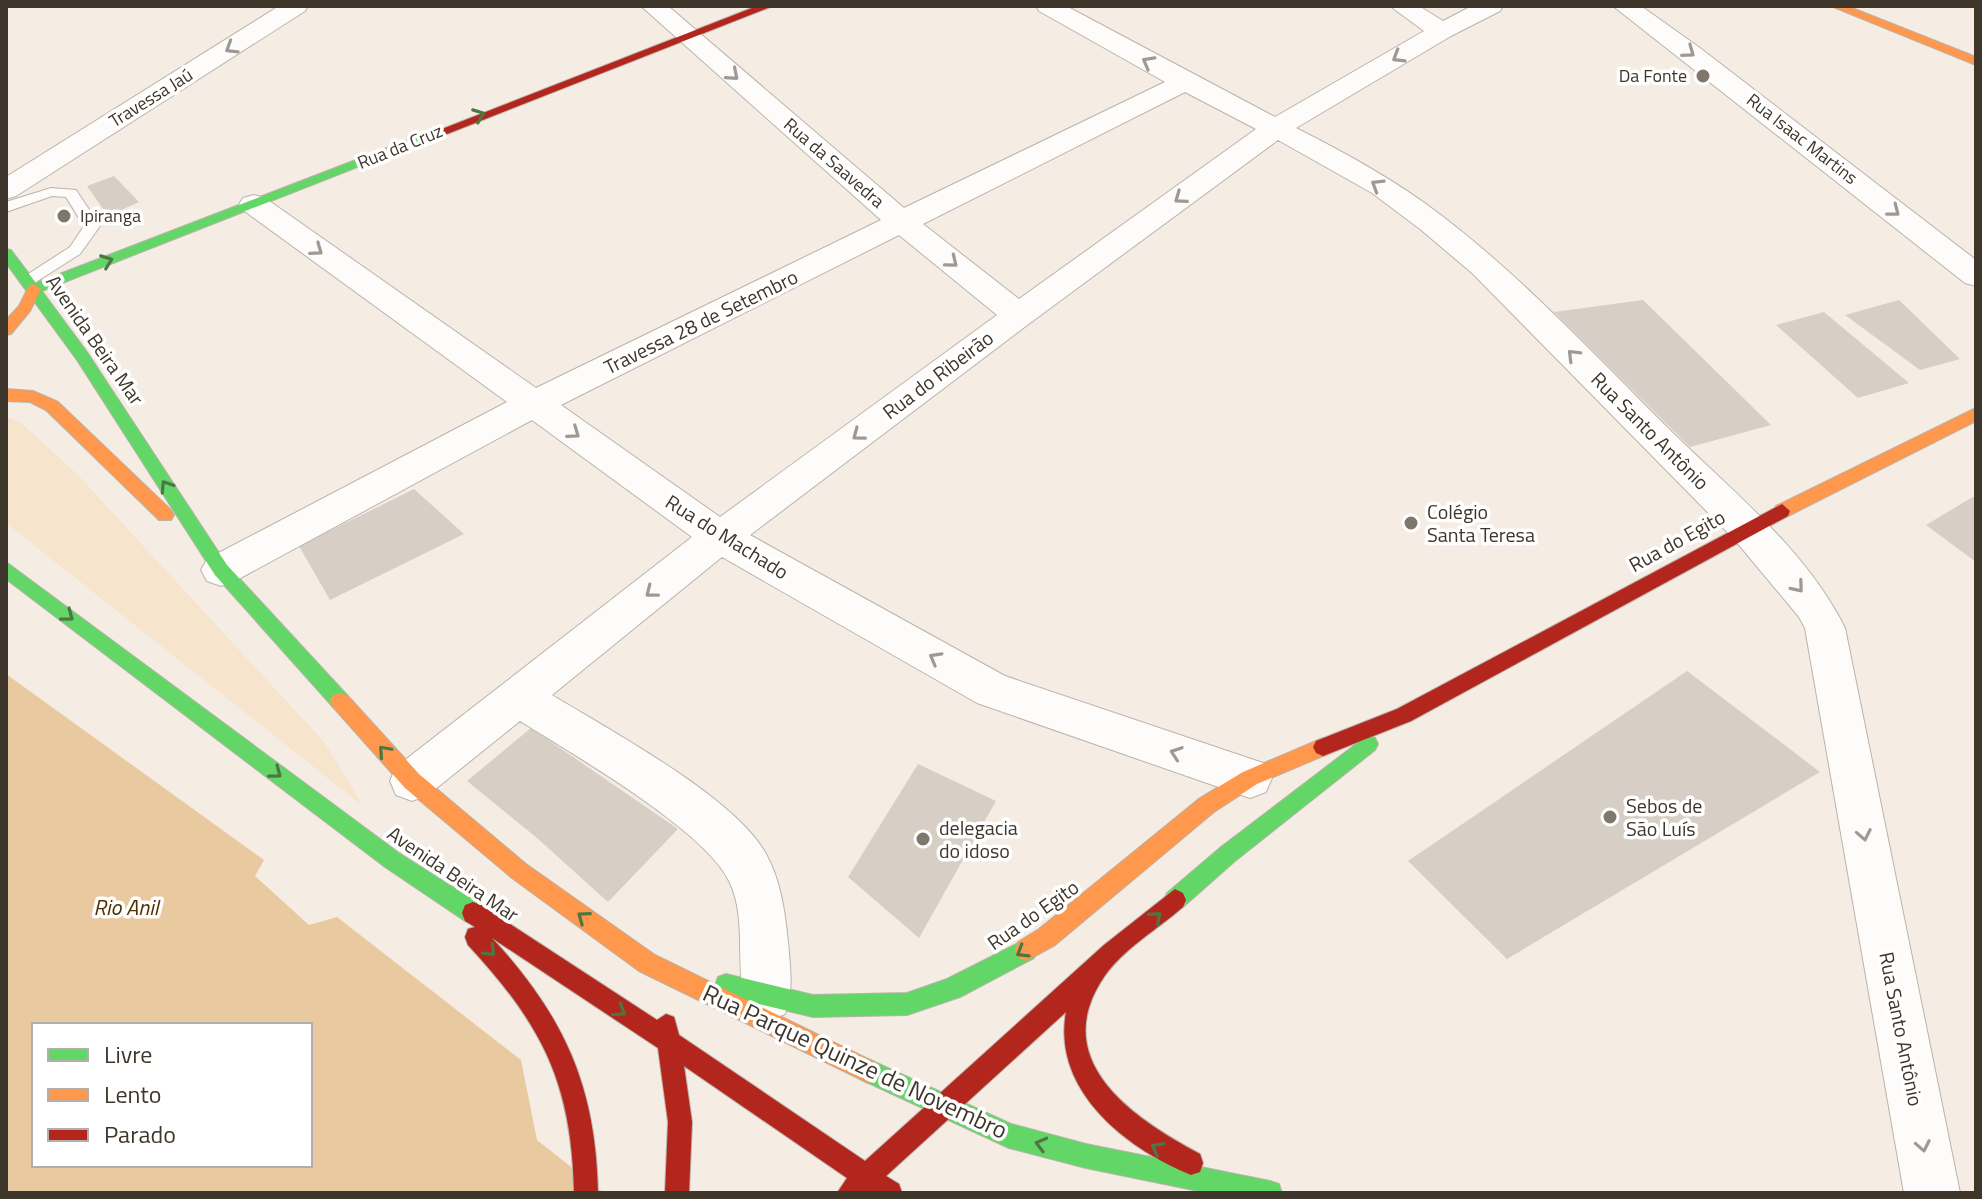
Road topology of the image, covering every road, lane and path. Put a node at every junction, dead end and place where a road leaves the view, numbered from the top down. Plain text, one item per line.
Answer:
1 (296, 6) edge
2 (653, 6) edge
3 (767, 6) edge
4 (1048, 6) edge
5 (1402, 6) edge
6 (1491, 6) edge
7 (1625, 6) edge
8 (1837, 6) edge
9 (1442, 31) junction
10 (688, 35) junction
11 (1976, 61) edge
12 (1185, 82) junction
13 (1275, 129) junction
14 (6, 190) edge
15 (254, 204) junction
16 (6, 207) edge
17 (903, 223) junction
18 (6, 253) edge
19 (1976, 276) edge
20 (31, 286) junction
21 (1018, 315) junction
22 (6, 330) edge
23 (6, 395) edge
24 (533, 404) junction
25 (1976, 414) edge
26 (1747, 528) junction
27 (720, 537) junction
28 (6, 569) edge
29 (221, 570) junction
30 (518, 697) junction
31 (1404, 715) junction
32 (1250, 778) junction
33 (412, 781) junction
34 (392, 860) junction
35 (647, 963) junction
36 (1097, 968) junction
37 (767, 996) junction
38 (671, 1043) junction
39 (944, 1108) junction
40 (868, 1176) junction
41 (1262, 1192) edge
42 (586, 1193) edge
43 (677, 1193) edge
44 (849, 1193) edge
45 (890, 1193) edge
46 (1932, 1193) edge

1 -> 14 street, Travessa Jaú
2 - 10 street, Rua da Saavedra
3 - 10 main road, Rua da Cruz
12 -> 4 street, Rua Santo Antônio
5 - 9 street
6 - 9 street, Rua do Ribeirão
7 -> 19 street, Rua Isaac Martins
8 - 11 main road
9 -> 13 street, Rua do Ribeirão
15 -> 10 main road, Rua da Cruz
10 -> 17 street, Rua da Saavedra
12 - 13 street, Rua Santo Antônio
12 - 17 street, Travessa 28 de Setembro
13 -> 21 street, Rua do Ribeirão
26 -> 13 street, Rua Santo Antônio
20 -> 15 main road, Rua da Cruz
15 -> 24 street, Rua do Machado
16 - 20 lane
17 -> 21 street, Rua da Saavedra
17 - 24 street, Travessa 28 de Setembro
18 - 20 main road, Avenida Beira Mar
20 - 22 main road
29 -> 20 main road, Avenida Beira Mar
21 -> 27 street, Rua do Ribeirão
23 - 29 main road
24 -> 27 street, Rua do Machado
24 - 29 street, Travessa 28 de Setembro
25 - 26 main road, Rua do Egito
26 - 31 main road, Rua do Egito
26 -> 46 street, Rua Santo Antônio
27 -> 30 street, Rua do Ribeirão
32 -> 27 street, Rua do Machado
28 -> 34 main road, Avenida Beira Mar
33 -> 29 main road, Avenida Beira Mar
30 - 33 street, Rua do Ribeirão
30 - 37 street, Rua Parque Quinze de Novembro
31 - 32 main road, Rua do Egito
36 -> 31 main road, Rua do Egito
32 -> 37 main road, Rua do Egito
35 -> 33 main road, Avenida Beira Mar
34 -> 38 main road, Avenida Beira Mar
34 -> 42 main road
35 - 37 main road, Rua do Egito
35 - 38 main road
35 - 39 main road, Rua Parque Quinze de Novembro
36 - 39 main road
41 -> 36 main road, Rua do Egito
38 - 40 main road, Avenida Beira Mar
38 - 43 main road
39 - 40 main road
41 -> 39 main road, Rua Parque Quinze de Novembro
40 - 44 main road
40 - 45 main road, Avenida Beira Mar

